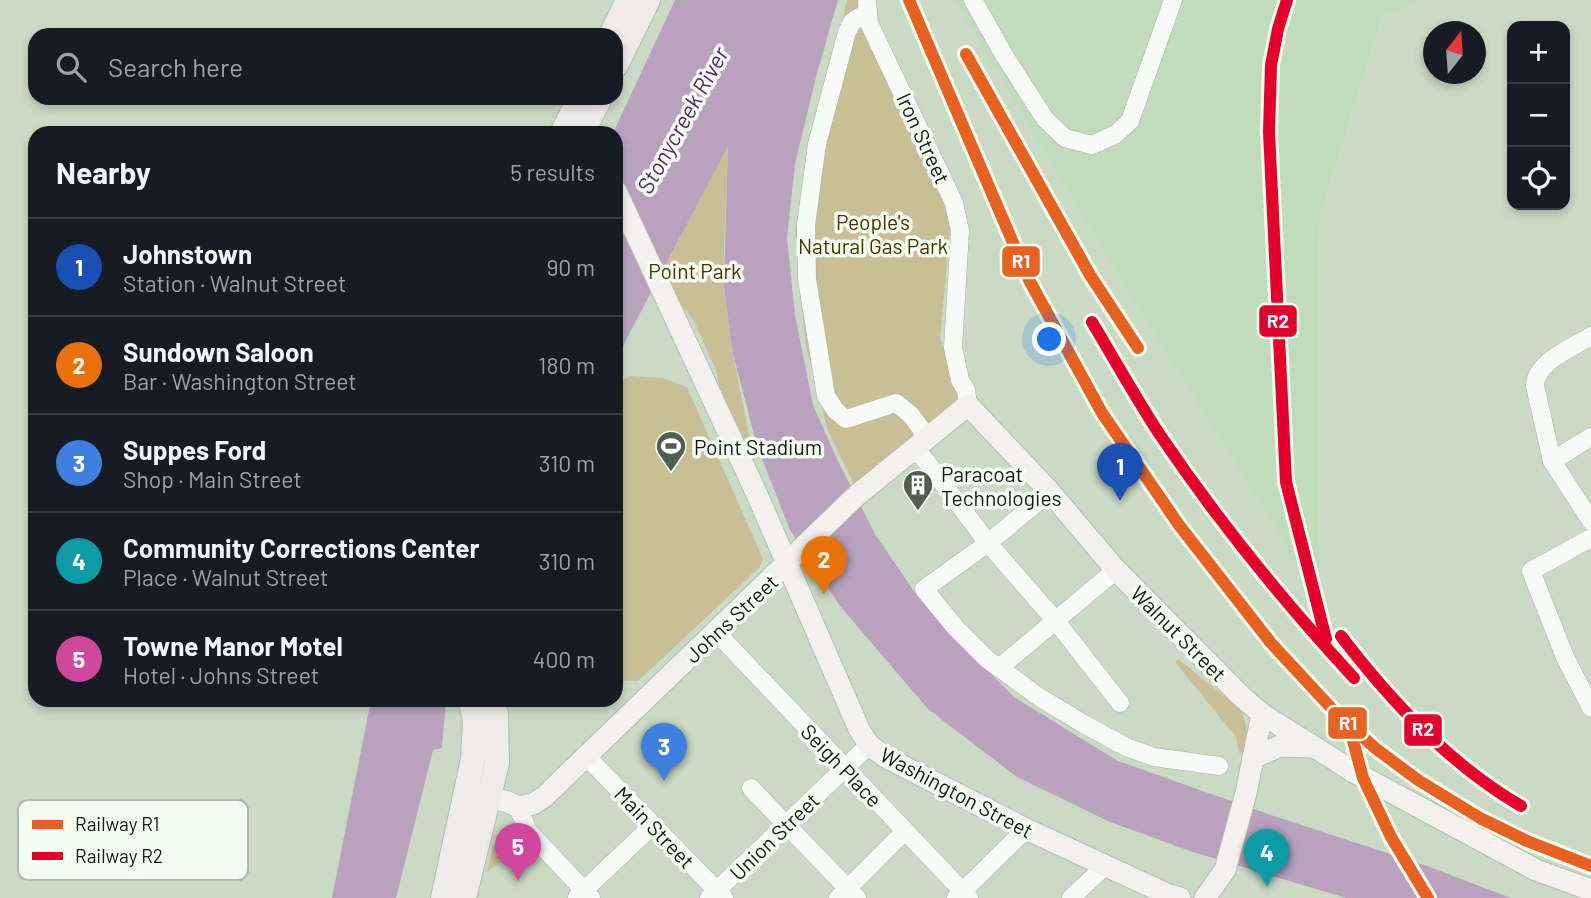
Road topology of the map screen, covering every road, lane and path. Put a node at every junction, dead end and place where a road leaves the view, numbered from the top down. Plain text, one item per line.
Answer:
1 (628, 0) edge
2 (648, 0) edge
3 (973, 0) edge
4 (1173, 0) edge
5 (867, 6) edge
6 (614, 28) edge
7 (623, 51) edge
8 (594, 105) edge
9 (578, 123) edge
10 (623, 206) edge
11 (1591, 336) edge
12 (968, 405) junction
13 (1591, 437) edge
14 (921, 442) junction
15 (1552, 461) junction
16 (1050, 492) junction
17 (1591, 521) edge
18 (1591, 538) edge
19 (988, 543) junction
20 (793, 559) junction
21 (1116, 570) junction
22 (1055, 620) junction
23 (716, 632) junction
24 (999, 668) junction
25 (1120, 703) dead end
26 (472, 707) edge
27 (494, 707) edge
28 (1591, 708) edge
29 (1262, 714) junction
30 (869, 745) junction
31 (1315, 747) junction
32 (585, 755) junction
33 (1253, 758) junction
34 (1219, 766) dead end
35 (844, 768) junction
36 (751, 788) dead end
37 (477, 793) junction
38 (518, 807) junction
39 (653, 825) junction
40 (785, 825) junction
41 (1026, 829) junction
42 (905, 831) junction
43 (1105, 866) junction
44 (1591, 890) edge
45 (584, 895) edge
46 (717, 895) edge
47 (847, 895) edge
48 (962, 896) edge
49 (460, 897) edge
50 (1071, 898) edge
51 (1180, 898) edge
52 (1205, 898) edge

1 - 6 highway
2 - 7 highway
3 - 4 street
5 - 12 street, Iron Street
5 - 14 street
8 - 9 highway
10 - 20 main road, Washington Street
11 - 15 street
12 - 14 main road, Johns Street
12 - 16 main road, Walnut Street
13 - 15 street
14 - 19 street
14 - 20 main road, Johns Street
15 - 17 street
16 - 19 street
16 - 21 main road, Walnut Street
18 - 28 street
19 - 22 street
19 - 24 street
20 - 23 main road, Johns Street
20 - 30 main road, Washington Street
21 - 22 street
21 - 29 main road, Walnut Street
22 - 24 street
22 - 25 street
23 - 32 main road, Johns Street
23 - 35 street, Seigh Place
24 - 34 street
26 - 37 highway
27 - 37 highway
29 - 31 main road, Walnut Street
29 - 33 main road
30 - 35 street, Union Street
30 - 41 main road, Washington Street
31 - 33 main road
31 - 44 main road, Walnut Street, bridge
32 - 38 main road, Johns Street
32 - 39 street, Main Street
33 - 52 main road
35 - 40 street, Union Street
35 - 42 street, Seigh Place
36 - 40 street
37 - 38 main road
37 - 49 highway
38 - 45 street
39 - 45 street
39 - 46 street, Main Street
40 - 46 street, Union Street
40 - 47 street
41 - 43 main road, Washington Street
41 - 48 street
42 - 47 street
42 - 48 street, Seigh Place
43 - 50 street
43 - 51 main road, Washington Street

